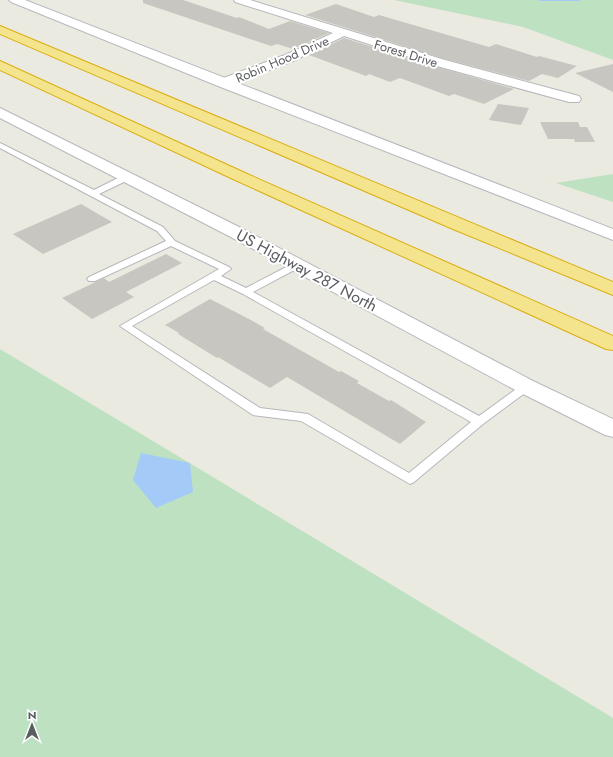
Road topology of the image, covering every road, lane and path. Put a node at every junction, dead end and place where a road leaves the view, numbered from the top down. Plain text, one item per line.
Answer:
1 (15, 0) edge
2 (239, 0) edge
3 (1, 29) edge
4 (342, 33) junction
5 (0, 65) edge
6 (223, 83) junction
7 (574, 99) dead end
8 (0, 112) edge
9 (0, 145) edge
10 (127, 177) junction
11 (94, 193) junction
12 (613, 235) edge
13 (172, 243) junction
14 (297, 265) junction
15 (214, 276) junction
16 (92, 279) dead end
17 (613, 289) edge
18 (246, 292) junction
19 (613, 344) edge
20 (527, 386) junction
21 (479, 421) junction
22 (613, 429) edge

1 - 6 main road
2 - 4 street, Forest Drive
3 - 17 highway
4 - 6 street, Robin Hood Drive
4 - 7 street, Forest Drive
5 - 19 highway
6 - 12 main road
8 - 10 main road, US Highway 287 North
9 - 11 lane
10 - 11 lane
10 - 14 main road, US Highway 287 North
11 - 13 lane
13 - 15 lane
13 - 16 lane
14 - 18 lane
14 - 20 main road, US Highway 287 North
15 - 18 lane
15 - 21 lane
18 - 21 lane
20 - 21 lane
20 - 22 main road, US Highway 287 North

